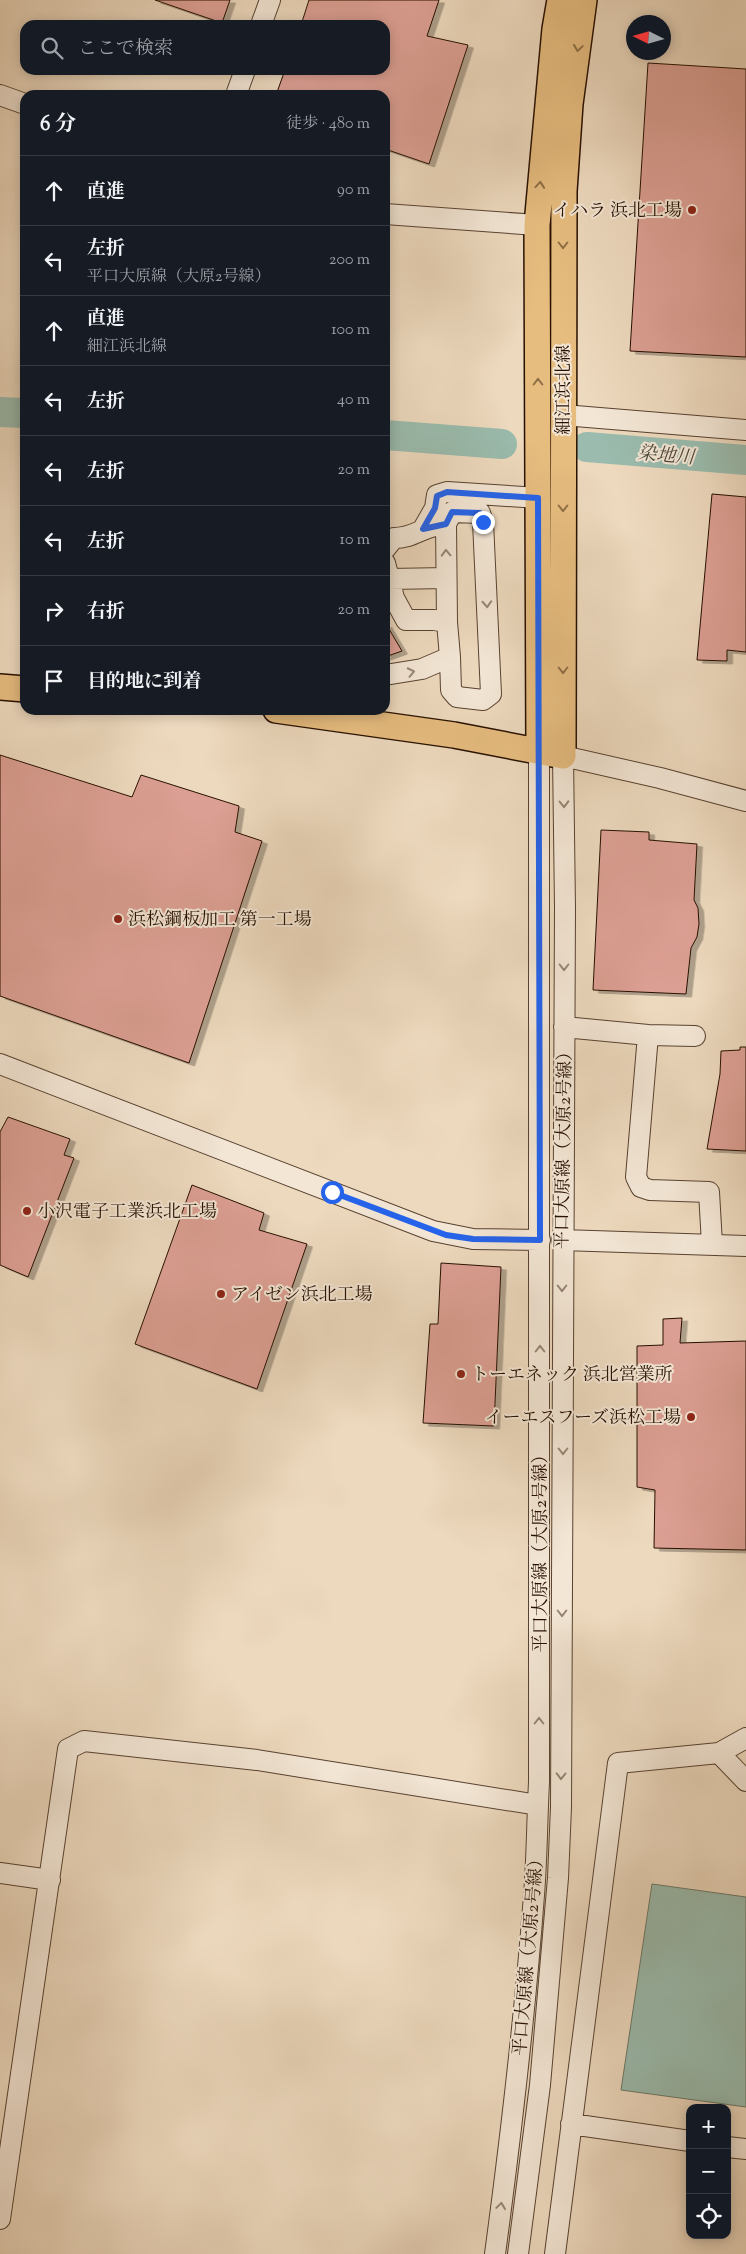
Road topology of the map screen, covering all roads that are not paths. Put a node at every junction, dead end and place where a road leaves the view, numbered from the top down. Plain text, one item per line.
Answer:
1 (270, 0) edge
2 (560, 0) edge
3 (584, 0) edge
4 (263, 20) edge
5 (243, 75) edge
6 (238, 90) edge
7 (0, 95) edge
8 (20, 102) edge
9 (390, 214) edge
10 (536, 225) junction
11 (563, 424) junction
12 (746, 430) edge
13 (550, 458) junction
14 (538, 498) junction
15 (446, 524) junction
16 (423, 529) junction
17 (390, 543) edge
18 (390, 571) edge
19 (446, 578) junction
20 (390, 583) edge
21 (447, 622) junction
22 (450, 657) junction
23 (390, 674) edge
24 (0, 687) edge
25 (20, 689) edge
26 (312, 715) edge
27 (539, 751) junction
28 (563, 756) junction
29 (746, 801) edge
30 (564, 1027) junction
31 (648, 1035) junction
32 (695, 1036) dead end
33 (0, 1064) edge
34 (540, 1240) junction
35 (562, 1240) junction
36 (712, 1244) junction
37 (746, 1246) edge
38 (746, 1738) edge
39 (719, 1753) junction
40 (746, 1781) edge
41 (538, 1805) junction
42 (0, 1873) edge
43 (50, 1880) junction
44 (571, 2124) junction
45 (686, 2140) edge
46 (731, 2147) edge
47 (746, 2149) edge
48 (0, 2219) edge
49 (494, 2254) edge
50 (518, 2254) edge
51 (555, 2254) edge

1 - 4 street
10 -> 2 main road, 細江浜北線
3 -> 11 main road, 細江浜北線
5 - 6 street
7 - 8 street
9 - 10 street
13 -> 10 main road, 細江浜北線
11 - 12 street
11 - 13 main road, 細江浜北線
13 - 14 main road, 細江浜北線
13 -> 28 main road, 細江浜北線
14 - 16 street
14 - 27 main road, 細江浜北線
15 - 16 street
19 -> 15 street
15 -> 22 street
16 - 17 street
18 - 19 street
19 - 21 street
20 - 21 street
21 - 22 street
23 -> 22 street
24 - 25 main road
26 - 27 main road
27 - 28 main road
27 - 34 street, 平口大原線（大原2号線）
28 - 29 street
28 -> 30 street, 平口大原線（大原2号線）
30 - 31 street
30 - 35 street, 平口大原線（大原2号線）
31 - 32 street
31 - 36 street
33 - 34 street
41 -> 34 street, 平口大原線（大原2号線）
35 - 36 street
35 -> 50 street, 平口大原線（大原2号線）
36 - 37 street
38 - 39 street
39 - 40 street
39 - 44 street
41 - 43 street
49 -> 41 street, 平口大原線（大原2号線）
42 - 43 street
43 - 48 street
44 - 45 street
44 - 51 street
46 - 47 street

